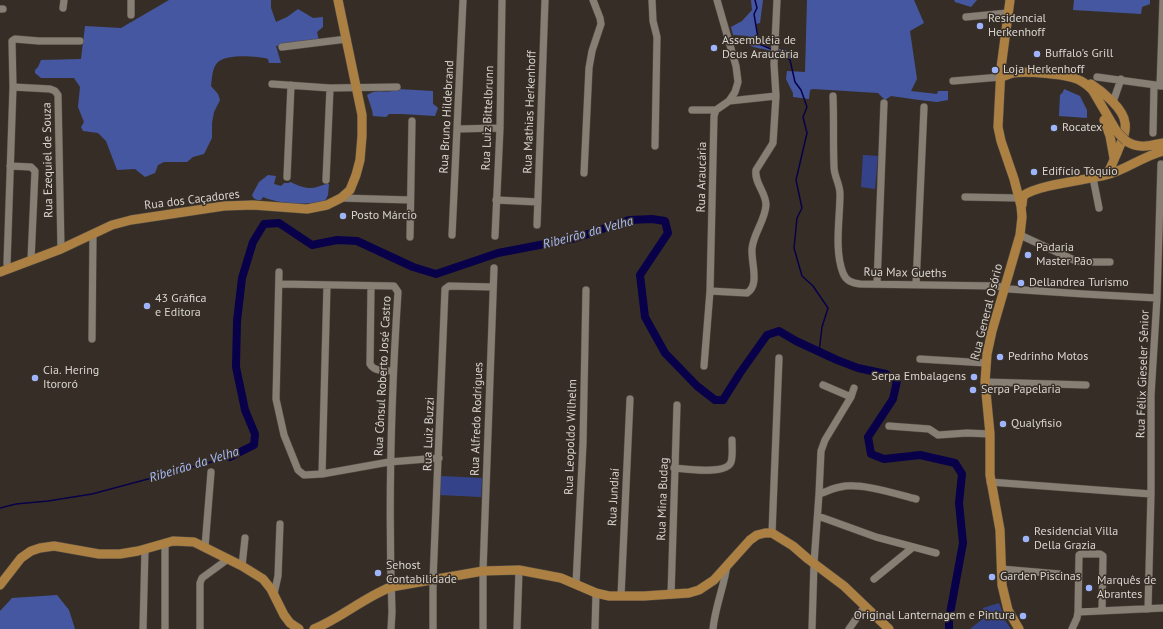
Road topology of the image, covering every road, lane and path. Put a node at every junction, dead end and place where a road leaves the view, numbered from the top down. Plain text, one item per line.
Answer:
1 (64, 0) edge
2 (131, 0) edge
3 (463, 0) edge
4 (502, 0) edge
5 (545, 0) edge
6 (593, 0) edge
7 (652, 0) edge
8 (717, 0) edge
9 (777, 0) edge
10 (1010, 0) edge
11 (1163, 0) edge
12 (340, 2) edge
13 (63, 8) dead end
14 (1008, 12) junction
15 (131, 15) dead end
16 (966, 17) dead end
17 (347, 39) junction
18 (80, 41) dead end
19 (282, 47) dead end
20 (1003, 56) junction
21 (1023, 73) junction
22 (1069, 76) junction
23 (1098, 76) dead end
24 (1001, 77) junction
25 (1121, 79) junction
26 (953, 82) dead end
27 (1084, 82) junction
28 (272, 84) dead end
29 (291, 85) junction
30 (1159, 86) edge
31 (13, 87) junction
32 (397, 87) dead end
33 (330, 88) junction
34 (357, 88) junction
35 (776, 96) junction
36 (833, 96) dead end
37 (729, 101) junction
38 (1112, 102) junction
39 (884, 103) dead end
40 (924, 107) dead end
41 (692, 110) dead end
42 (716, 110) junction
43 (412, 121) dead end
44 (500, 128) junction
45 (457, 129) junction
46 (1153, 133) dead end
47 (1163, 143) edge
48 (655, 146) dead end
49 (1163, 152) edge
50 (1114, 159) junction
51 (1161, 164) dead end
52 (10, 166) junction
53 (584, 173) dead end
54 (1106, 175) junction
55 (287, 178) dead end
56 (1092, 178) junction
57 (1014, 179) junction
58 (326, 180) dead end
59 (1035, 190) junction
60 (965, 197) dead end
61 (341, 198) junction
62 (410, 200) junction
63 (496, 200) junction
64 (538, 202) junction
65 (1020, 202) junction
66 (1099, 208) dead end
67 (537, 225) dead end
68 (93, 234) junction
69 (452, 235) dead end
70 (1020, 235) junction
71 (495, 236) dead end
72 (410, 237) dead end
73 (61, 249) junction
74 (31, 260) junction
75 (1110, 262) dead end
76 (9, 268) junction
77 (494, 268) dead end
78 (0, 272) edge
79 (279, 272) dead end
80 (279, 284) junction
81 (877, 284) junction
82 (327, 285) junction
83 (916, 285) junction
84 (371, 287) junction
85 (493, 287) junction
86 (1004, 288) junction
87 (586, 290) dead end
88 (710, 291) junction
89 (1157, 298) junction
90 (92, 339) dead end
91 (779, 358) dead end
92 (920, 359) dead end
93 (986, 363) junction
94 (704, 366) dead end
95 (393, 371) junction
96 (985, 382) junction
97 (823, 385) dead end
98 (1086, 385) dead end
99 (854, 388) dead end
100 (851, 397) junction
101 (630, 399) dead end
102 (677, 405) dead end
103 (889, 426) dead end
104 (990, 434) junction
105 (732, 440) dead end
106 (439, 458) junction
107 (390, 462) junction
108 (674, 468) junction
109 (211, 472) dead end
110 (322, 474) junction
111 (990, 482) junction
112 (819, 494) junction
113 (1152, 494) junction
114 (916, 499) dead end
115 (818, 516) junction
116 (280, 524) dead end
117 (772, 533) junction
118 (245, 538) dead end
119 (165, 543) junction
120 (205, 547) junction
121 (912, 548) junction
122 (145, 549) junction
123 (936, 553) dead end
124 (228, 559) junction
125 (814, 564) junction
126 (728, 565) junction
127 (242, 566) junction
128 (1001, 569) junction
129 (519, 570) junction
130 (483, 571) junction
131 (1059, 574) dead end
132 (874, 579) dead end
133 (433, 580) junction
134 (576, 584) junction
135 (0, 585) edge
136 (391, 587) junction
137 (596, 593) junction
138 (274, 594) junction
139 (671, 595) junction
140 (621, 596) junction
141 (865, 606) junction
142 (1163, 608) edge
143 (1148, 609) junction
144 (1102, 611) junction
145 (1078, 612) junction
146 (143, 629) edge
147 (165, 629) edge
148 (200, 629) edge
149 (298, 629) edge
150 (314, 629) edge
151 (391, 629) edge
152 (433, 629) edge
153 (483, 629) edge
154 (517, 629) edge
155 (520, 629) edge
156 (595, 629) edge
157 (712, 629) edge
158 (812, 629) edge
159 (849, 629) edge
160 (888, 629) edge
161 (1019, 629) edge
162 (1072, 629) edge

1 - 13 street
2 - 15 street
3 - 45 street, Rua Bruno Hildebrand
4 - 44 street, Rua Luiz Bittelbrunn
5 - 64 street, Rua Mathias Herkenhoff
6 - 53 street
7 - 48 street
8 - 37 street
9 - 35 street
10 - 14 main road, Rua General Osório
11 - 30 street
12 - 17 main road, Rua dos Caçadores
14 - 16 street
14 - 20 main road, Rua General Osório
17 - 19 street
17 - 34 main road, Rua dos Caçadores
18 - 31 street
20 - 21 main road
20 - 24 main road, Rua General Osório
21 - 22 main road
21 - 24 main road
22 - 27 main road
22 - 50 main road
23 - 25 street
24 - 26 street
24 - 57 main road, Rua General Osório
25 - 30 street
25 - 38 street
27 - 38 main road
27 - 47 main road, bridge
28 - 29 street
29 - 33 street
29 - 55 street
30 - 46 street
31 - 52 street
31 - 73 street, Rua Ezequiel de Souza
32 - 34 street
33 - 34 street
33 - 58 street
34 - 61 main road, Rua dos Caçadores
35 - 37 street
35 - 88 street
36 - 81 street, Rua Max Gueths
37 - 42 street
38 - 50 main road
39 - 81 street
40 - 83 street
41 - 42 street
42 - 88 street, Rua Araucária
43 - 62 street
44 - 45 street
44 - 63 street, Rua Luiz Bittelbrunn
45 - 69 street, Rua Bruno Hildebrand
49 - 54 main road
50 - 54 main road
51 - 89 street, Rua Félix Gieseler Sênior
52 - 74 street
52 - 76 street
54 - 56 main road
56 - 59 main road
56 - 66 street
57 - 59 main road
57 - 65 main road, Rua General Osório
59 - 65 main road
60 - 65 street
61 - 62 street
61 - 68 main road, Rua dos Caçadores
62 - 72 street
63 - 64 street
63 - 71 street, Rua Luiz Bittelbrunn
64 - 67 street, Rua Mathias Herkenhoff
65 - 70 main road, Rua General Osório
68 - 73 main road, Rua dos Caçadores
68 - 90 street
70 - 75 street
70 - 86 main road, Rua General Osório
73 - 74 main road, Rua dos Caçadores
74 - 76 main road, Rua dos Caçadores
76 - 78 main road, Rua dos Caçadores
77 - 85 street, Rua Alfredo Rodrigues
79 - 80 street
80 - 82 street, Rua Cônsul Roberto José Castro
80 - 110 street
81 - 83 street, Rua Max Gueths
82 - 84 street, Rua Cônsul Roberto José Castro
82 - 110 street
83 - 86 street, Rua Max Gueths
84 - 95 street
84 - 95 street, Rua Cônsul Roberto José Castro
85 - 106 street, Rua Luiz Buzzi
85 - 130 street, Rua Alfredo Rodrigues
86 - 89 street, Rua Max Gueths
86 - 93 main road, Rua General Osório
87 - 134 street, Rua Leopoldo Wilhelm
88 - 94 street, Rua Araucária
89 - 113 street, Rua Félix Gieseler Sênior
91 - 117 street
92 - 93 street
93 - 96 main road, Rua General Osório
95 - 107 street, Rua Cônsul Roberto José Castro
96 - 98 street
96 - 104 main road, Rua General Osório
97 - 100 street
99 - 100 street
100 - 112 street
101 - 140 street, Rua Jundiaí
102 - 108 street, Rua Mina Budag
103 - 104 street
104 - 111 main road, Rua General Osório
105 - 108 street
106 - 107 street
106 - 133 street, Rua Luiz Buzzi
107 - 110 street
107 - 136 street, Rua Cônsul Roberto José Castro
108 - 139 street, Rua Mina Budag
109 - 120 street
111 - 113 street
111 - 128 main road, Rua General Osório
112 - 114 street
112 - 115 street
113 - 143 street, Rua Félix Gieseler Sênior
115 - 121 street
115 - 125 street
116 - 138 street
117 - 125 main road
117 - 126 main road
118 - 127 street
119 - 120 main road
119 - 122 main road
119 - 147 street
120 - 124 main road
121 - 123 street
121 - 132 street
122 - 135 main road
122 - 146 street
124 - 127 main road
124 - 148 street
125 - 141 main road
125 - 158 street
126 - 139 main road
126 - 157 street
127 - 138 main road
128 - 131 street
128 - 161 main road, Rua General Osório
129 - 130 main road
129 - 134 main road
129 - 154 street
130 - 133 main road
130 - 153 street, Rua Alfredo Rodrigues
133 - 136 main road
133 - 152 street, Rua Luiz Buzzi
134 - 137 main road
136 - 150 main road
136 - 151 street, Rua Cônsul Roberto José Castro
137 - 140 main road
137 - 156 street
138 - 149 main road
139 - 140 main road
141 - 159 street
141 - 160 main road
142 - 143 street
143 - 144 street
144 - 145 street
144 - 145 street
145 - 162 street
154 - 155 street

